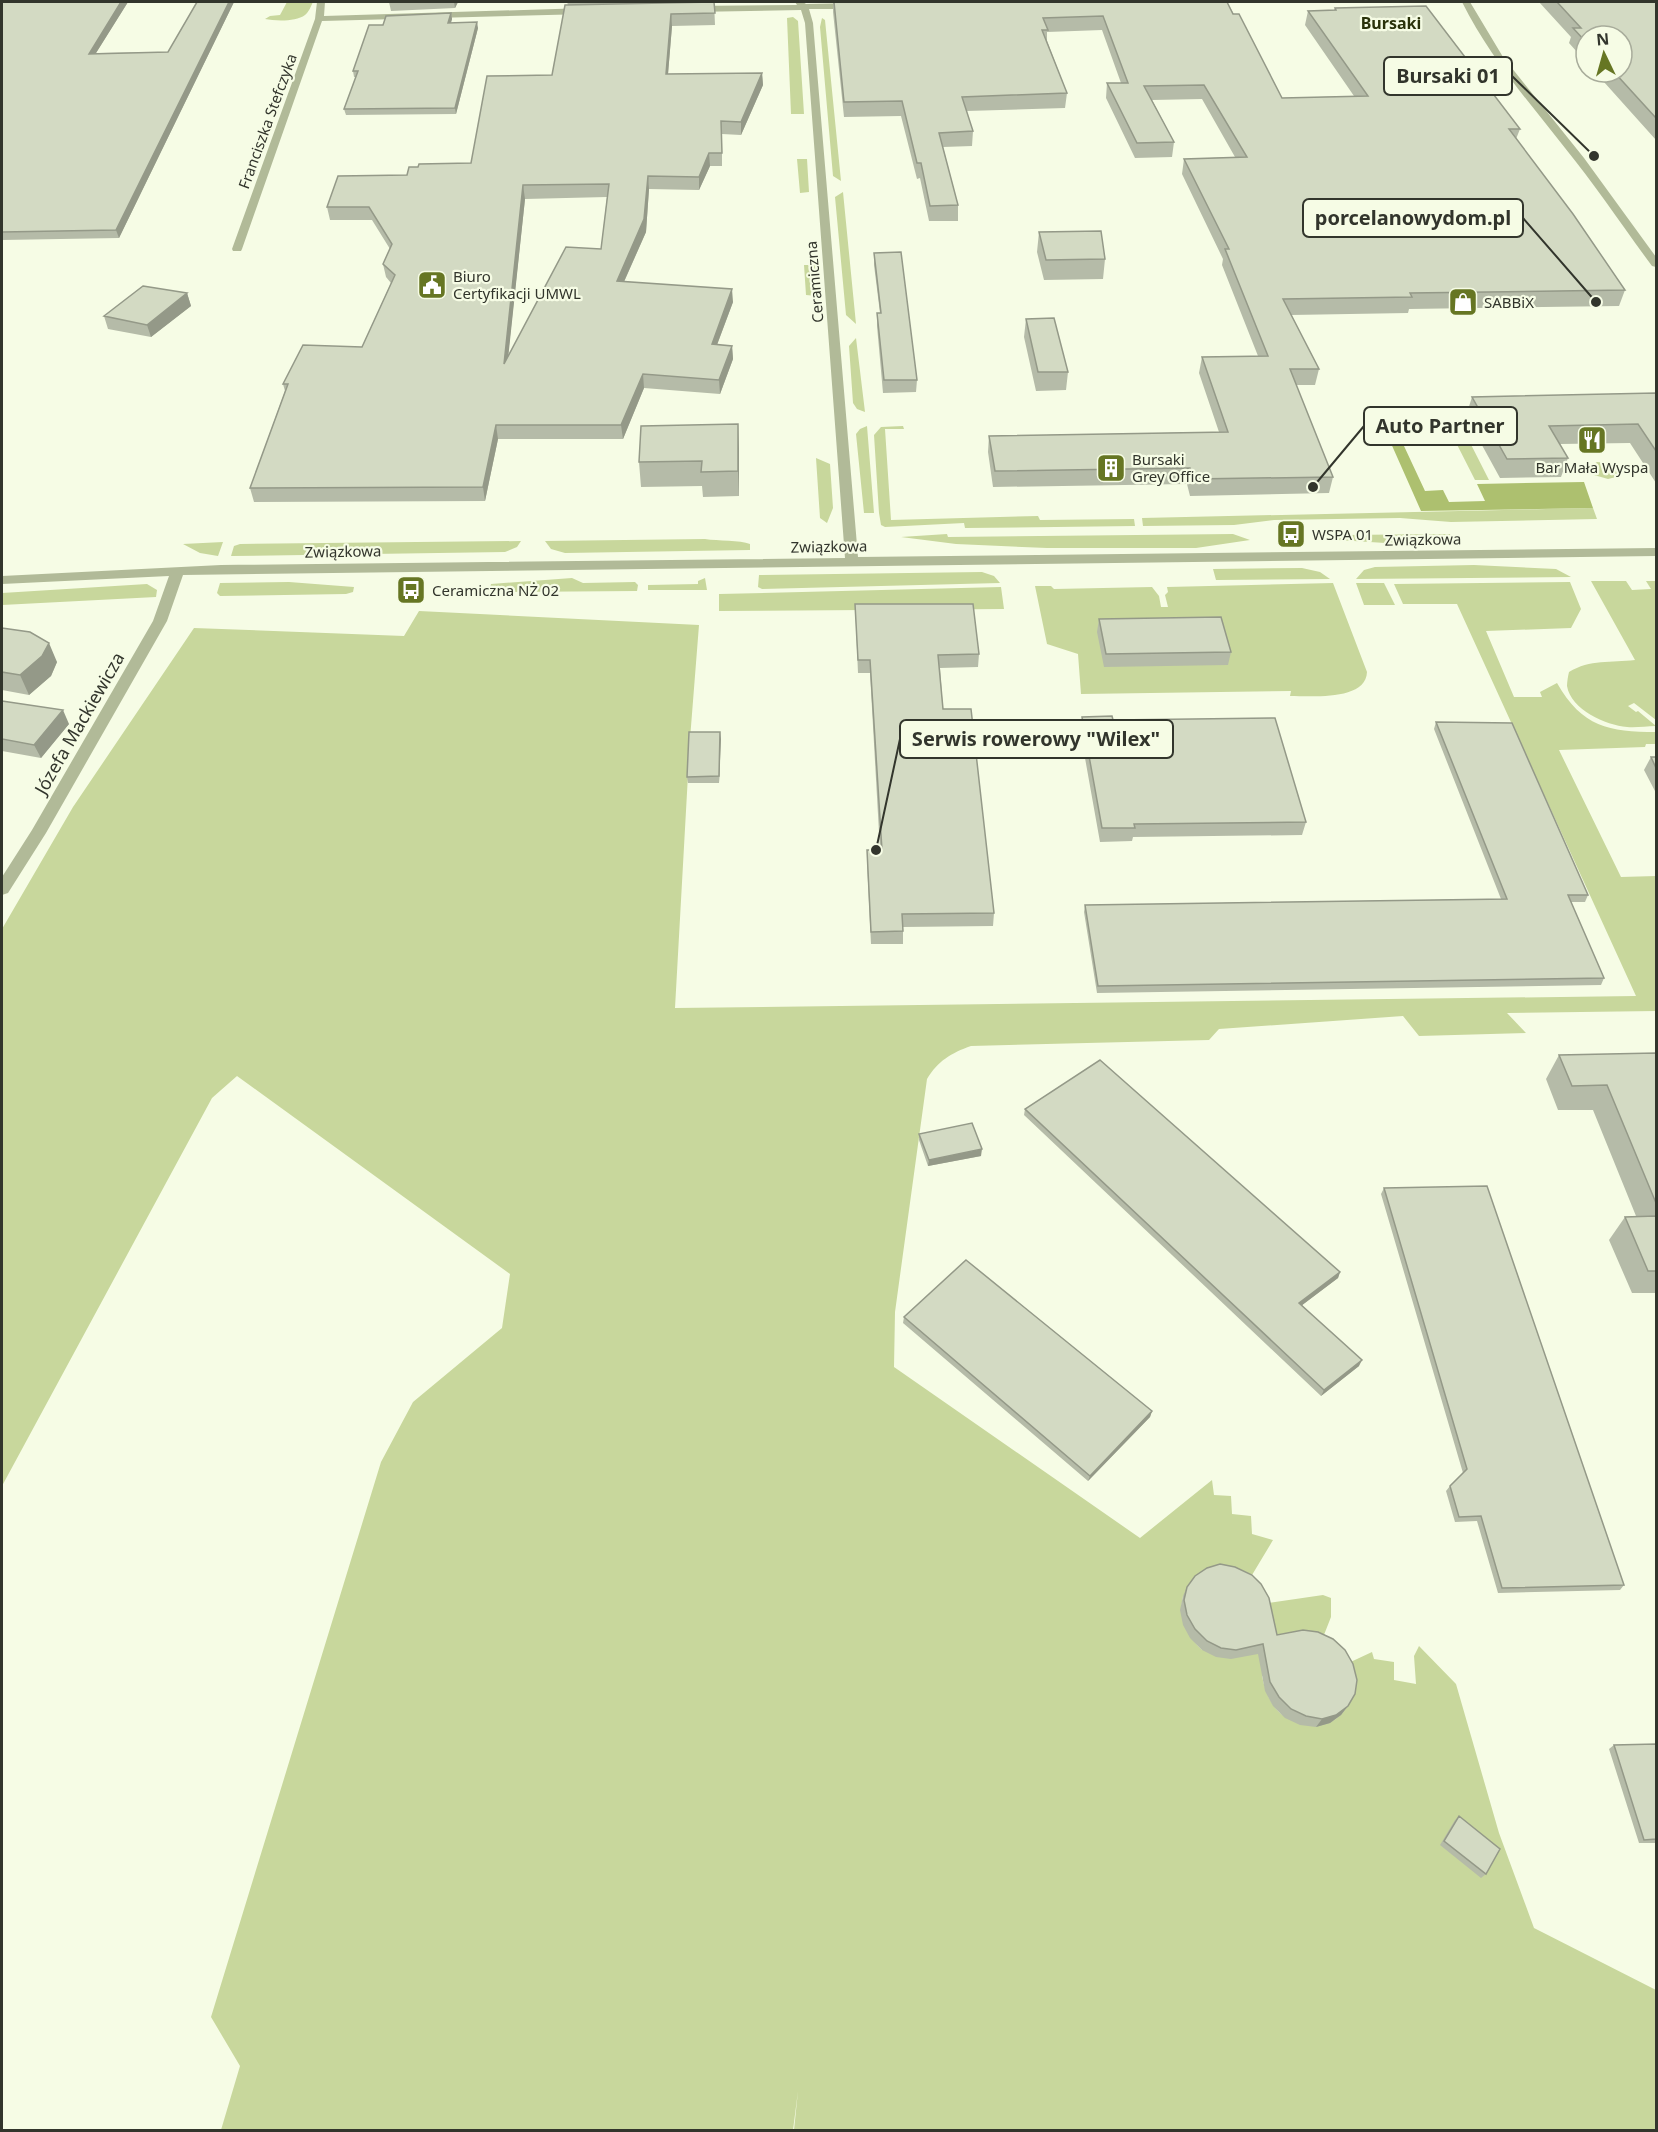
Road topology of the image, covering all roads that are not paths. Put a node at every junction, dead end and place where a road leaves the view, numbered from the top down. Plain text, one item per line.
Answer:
1 (321, 2) edge
2 (1466, 2) edge
3 (801, 4) edge
4 (868, 6) edge
5 (686, 9) edge
6 (598, 11) edge
7 (319, 19) junction
8 (237, 249) dead end
9 (1656, 264) edge
10 (1656, 552) edge
11 (852, 562) junction
12 (178, 570) junction
13 (2, 580) edge
14 (2, 889) edge

1 - 7 street, Franciszka Stefczyka
2 - 9 street
3 - 4 street
3 - 5 street
3 - 11 street, Ceramiczna
6 - 7 street
7 - 8 street, Franciszka Stefczyka
10 - 11 street, Związkowa
11 - 12 street, Związkowa
12 - 13 street, Związkowa
12 - 14 street, Józefa Mackiewicza

